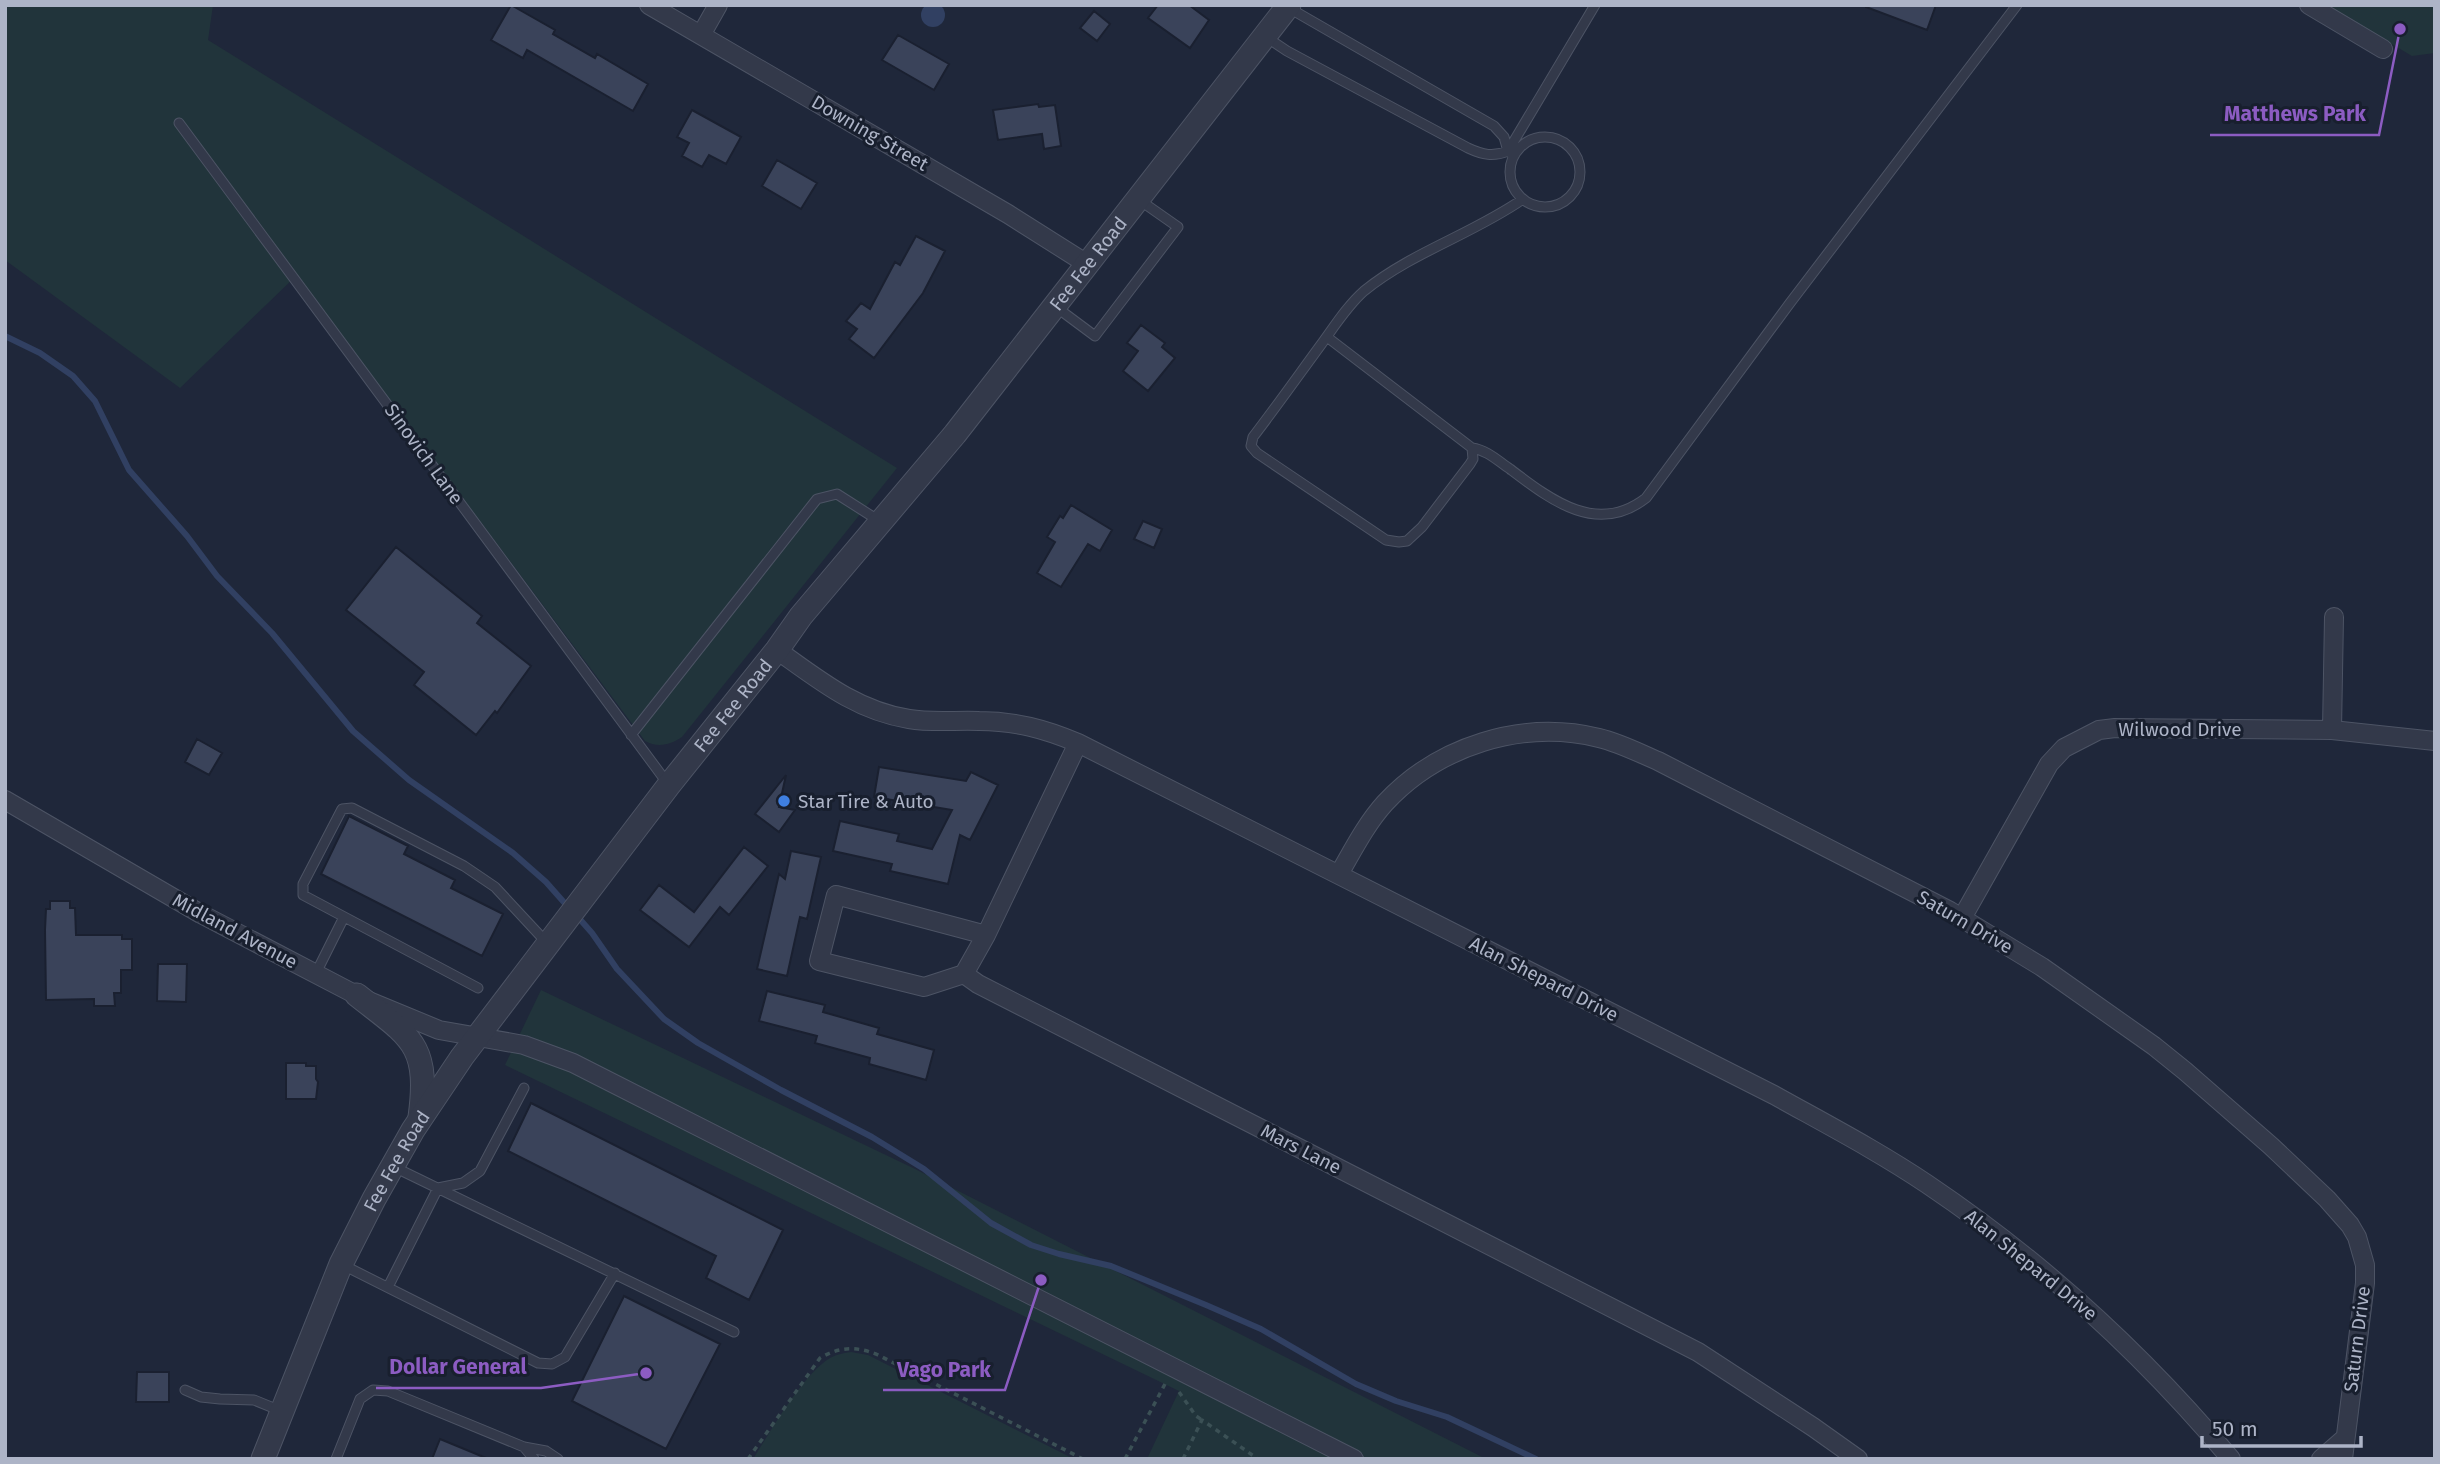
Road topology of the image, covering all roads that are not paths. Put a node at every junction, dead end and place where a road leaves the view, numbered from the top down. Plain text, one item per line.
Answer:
1 (649, 5) edge
2 (718, 5) edge
3 (1595, 5) edge
4 (2017, 5) edge
5 (2309, 5) edge
6 (1288, 6) edge
7 (701, 35) junction
8 (1265, 36) junction
9 (2383, 49) dead end
10 (179, 123) dead end
11 (1511, 153) junction
12 (1138, 199) junction
13 (1523, 199) junction
14 (1087, 264) junction
15 (1054, 306) junction
16 (1327, 337) junction
17 (1472, 448) junction
18 (881, 522) junction
19 (2334, 617) dead end
20 (777, 650) junction
21 (2332, 730) junction
22 (631, 735) junction
23 (2435, 741) edge
24 (1078, 743) junction
25 (669, 785) junction
26 (5, 800) edge
27 (1339, 874) junction
28 (344, 917) junction
29 (1962, 918) junction
30 (986, 935) junction
31 (550, 941) junction
32 (316, 973) junction
33 (964, 974) junction
34 (478, 988) dead end
35 (356, 995) junction
36 (476, 1037) junction
37 (524, 1088) dead end
38 (420, 1120) junction
39 (392, 1167) junction
40 (438, 1188) junction
41 (341, 1264) junction
42 (615, 1273) junction
43 (388, 1287) junction
44 (734, 1332) dead end
45 (185, 1390) dead end
46 (282, 1411) junction
47 (2345, 1438) junction
48 (524, 1447) junction
49 (263, 1459) edge
50 (336, 1459) edge
51 (534, 1459) edge
52 (558, 1459) edge
53 (1354, 1459) edge
54 (1858, 1459) edge
55 (2231, 1459) edge
56 (2321, 1459) edge
57 (2343, 1459) edge

1 - 7 street, Downing Street
2 - 7 street
3 - 11 lane
4 - 17 lane
5 - 9 street
6 - 8 street, Fee Fee Road
6 - 11 lane
7 - 14 street, Downing Street
8 - 11 lane
8 - 12 street, Fee Fee Road
10 - 22 lane, Sinovich Lane
11 - 13 lane
11 - 13 lane
12 - 14 street, Fee Fee Road
12 - 15 lane
13 - 16 lane
14 - 15 street, Fee Fee Road
15 - 18 street, Fee Fee Road
16 - 17 lane
16 - 17 lane
18 - 20 street, Fee Fee Road
18 - 22 lane
19 - 21 street
20 - 24 street, Alan Shepard Drive
20 - 25 street, Fee Fee Road
21 - 23 street, Wilwood Drive
21 - 29 street, Wilwood Drive
22 - 25 lane, Sinovich Lane
24 - 27 street, Alan Shepard Drive
24 - 30 street
25 - 31 street, Fee Fee Road
26 - 32 street, Midland Avenue
27 - 29 street, Saturn Drive
27 - 55 street, Alan Shepard Drive
28 - 31 lane
28 - 32 lane
28 - 34 lane
29 - 47 street, Saturn Drive
30 - 33 street
30 - 33 street
31 - 36 street, Fee Fee Road
32 - 35 street, Midland Avenue
33 - 54 street, Mars Lane
35 - 36 street, Midland Avenue
35 - 38 street
36 - 38 street, Fee Fee Road
36 - 53 street, Midland Avenue
37 - 40 lane
38 - 39 street, Fee Fee Road
39 - 40 lane
39 - 41 street, Fee Fee Road
40 - 42 lane
40 - 43 lane
41 - 43 lane
41 - 46 street, Fee Fee Road
42 - 43 lane
42 - 44 lane
45 - 46 lane
46 - 49 street, Fee Fee Road
47 - 56 street
47 - 57 street, Saturn Drive
48 - 50 lane
48 - 51 lane
48 - 52 lane

